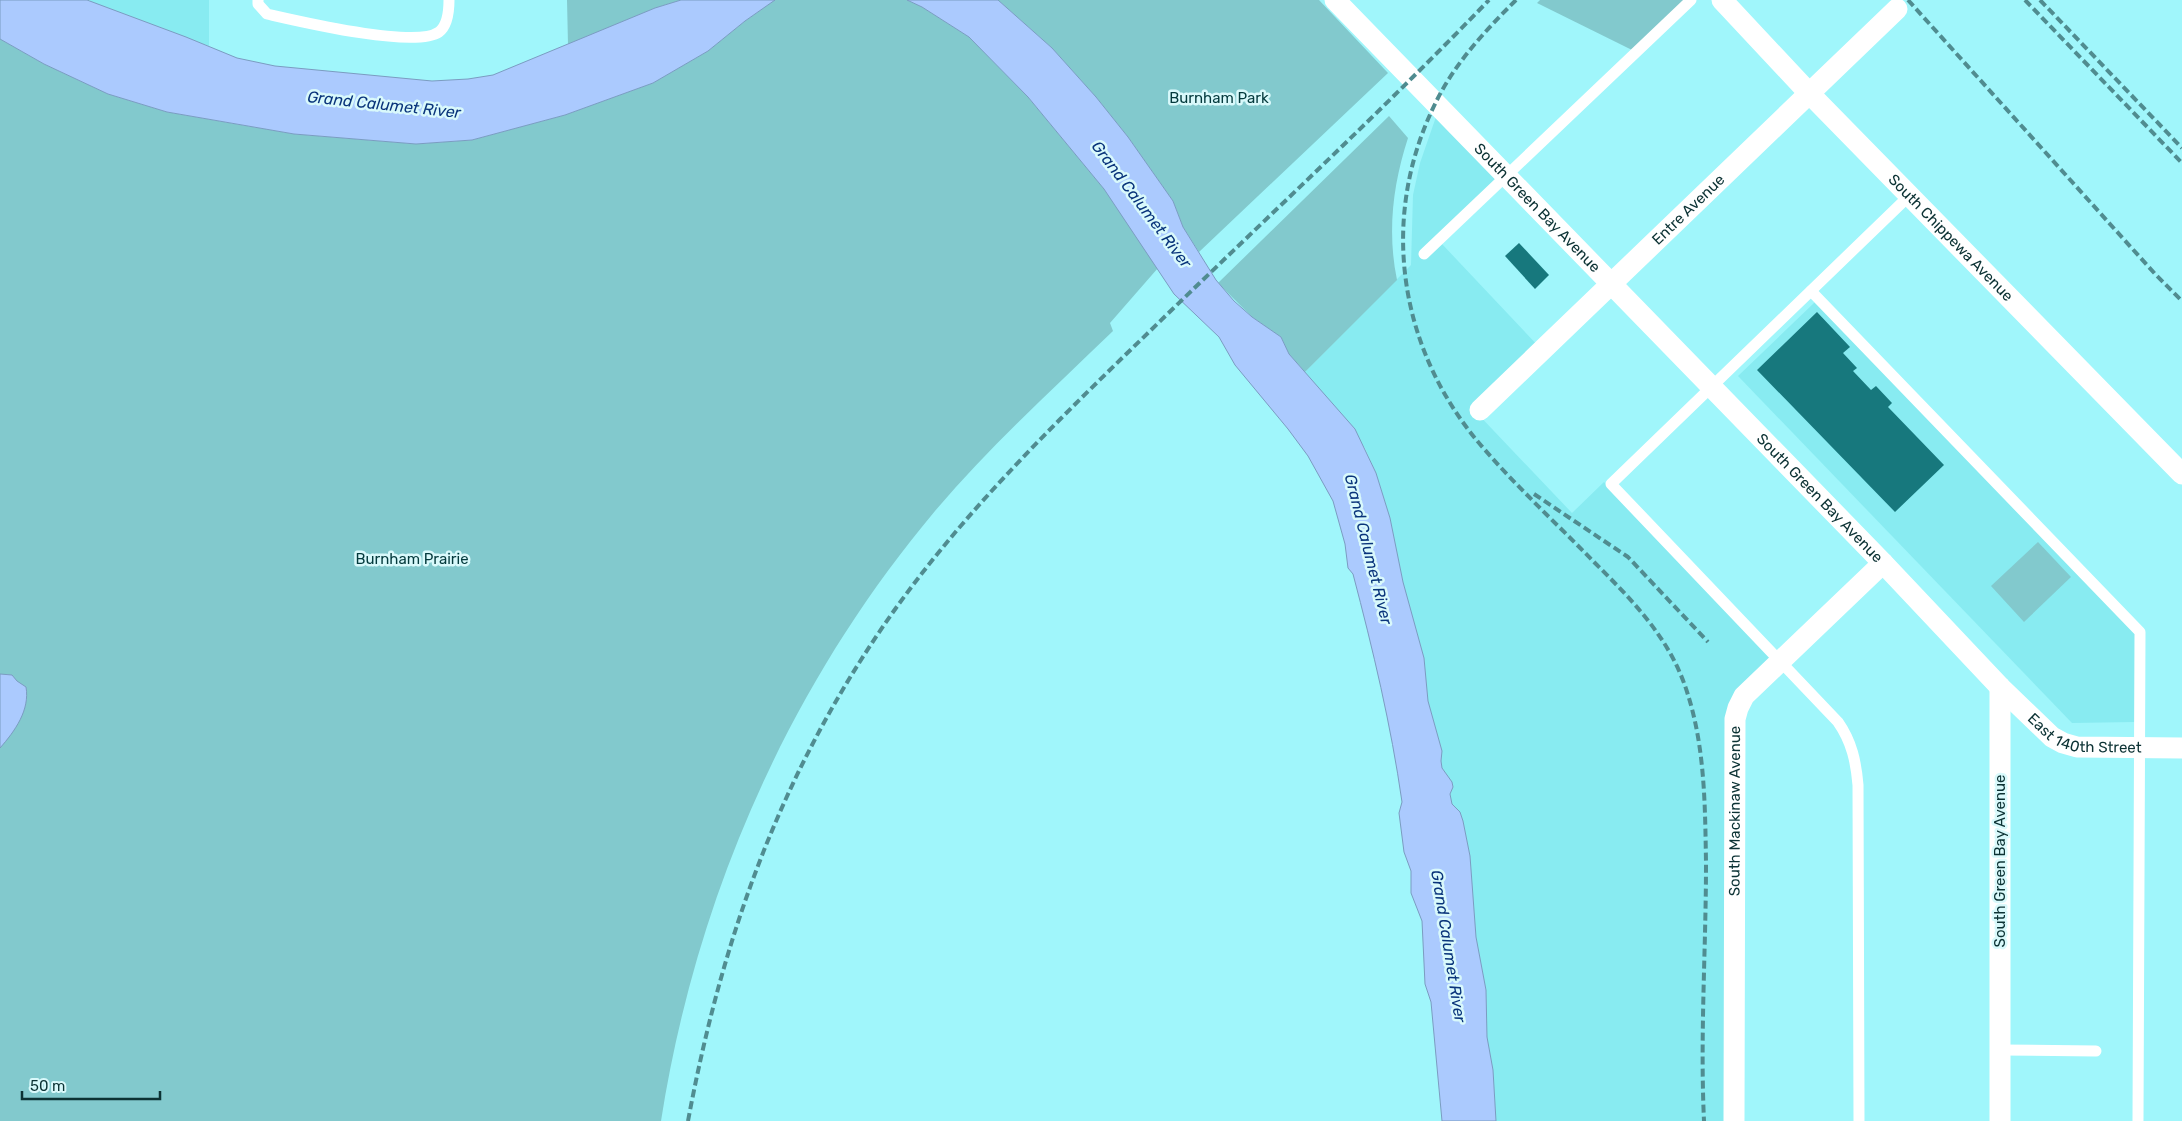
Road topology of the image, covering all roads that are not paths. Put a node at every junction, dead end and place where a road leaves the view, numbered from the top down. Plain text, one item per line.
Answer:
1 (258, 0) edge
2 (450, 0) edge
3 (1335, 0) edge
4 (1691, 0) edge
5 (1722, 0) edge
6 (1897, 9) dead end
7 (1808, 92) junction
8 (1507, 175) junction
9 (1909, 196) junction
10 (1424, 254) dead end
11 (1611, 284) junction
12 (1811, 291) junction
13 (1711, 387) junction
14 (1480, 410) dead end
15 (2182, 474) edge
16 (1883, 563) junction
17 (1780, 662) junction
18 (2000, 687) junction
19 (2139, 747) junction
20 (2182, 748) edge
21 (2000, 1050) junction
22 (2096, 1051) dead end
23 (1734, 1121) edge
24 (1859, 1121) edge
25 (2000, 1121) edge
26 (2138, 1121) edge

1 - 2 lane
3 - 8 street, South Green Bay Avenue
4 - 8 lane
5 - 7 street, South Chippewa Avenue
6 - 7 street, Entre Avenue
7 - 9 street, South Chippewa Avenue
7 - 11 street, Entre Avenue
8 - 10 lane
8 - 11 street, South Green Bay Avenue
9 - 12 lane
9 - 15 street, South Chippewa Avenue
11 - 13 street, South Green Bay Avenue
11 - 14 street, Entre Avenue
12 - 13 lane
12 - 19 lane
13 - 16 street, South Green Bay Avenue
13 - 17 lane
16 - 17 street, South Mackinaw Avenue
16 - 18 street, South Green Bay Avenue
17 - 23 street, South Mackinaw Avenue
17 - 24 lane
18 - 19 street, East 140th Street
18 - 21 street, South Green Bay Avenue
19 - 20 street, East 140th Street
19 - 26 lane
21 - 22 lane
21 - 25 street, South Green Bay Avenue

